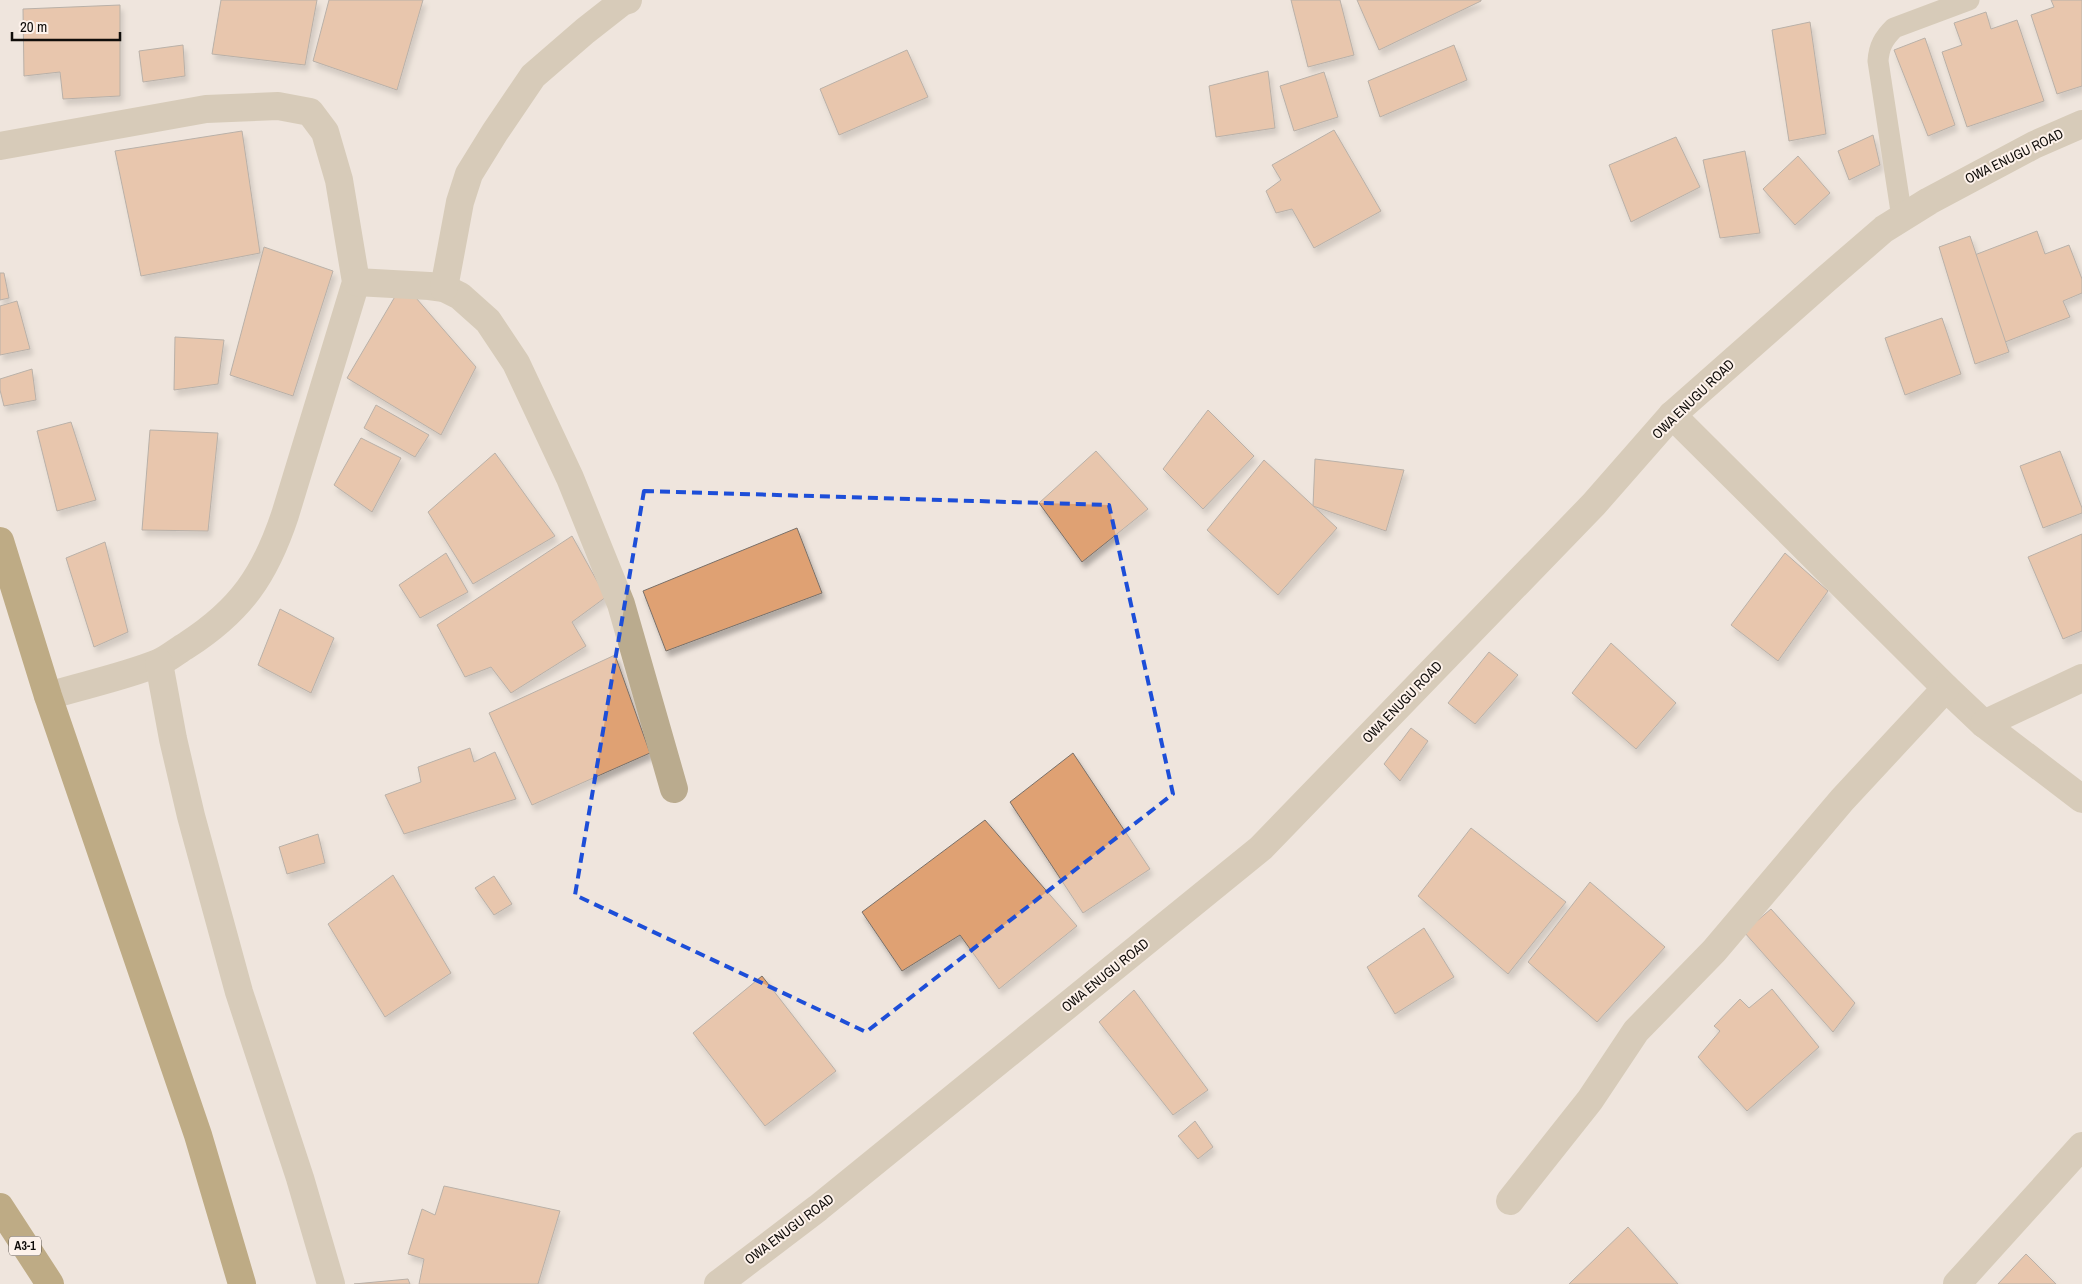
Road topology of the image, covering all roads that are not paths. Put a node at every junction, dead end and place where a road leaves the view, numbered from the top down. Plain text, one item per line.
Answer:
1 (628, 0) edge
2 (1970, 0) edge
3 (2082, 124) edge
4 (0, 146) edge
5 (1902, 218) junction
6 (356, 282) junction
7 (444, 288) junction
8 (1672, 415) junction
9 (0, 541) edge
10 (159, 663) junction
11 (2082, 678) edge
12 (1946, 688) junction
13 (48, 696) junction
14 (1984, 724) junction
15 (674, 788) dead end
16 (2082, 799) edge
17 (2082, 1146) edge
18 (1510, 1201) dead end
19 (0, 1207) edge
20 (50, 1284) edge
21 (242, 1284) edge
22 (331, 1284) edge
23 (718, 1284) edge
24 (1957, 1284) edge

1 - 7 street
2 - 5 lane
3 - 5 street, OWA ENUGU ROAD
4 - 6 street
5 - 8 street, OWA ENUGU ROAD
6 - 7 street
6 - 10 street
7 - 15 street
8 - 12 street
8 - 23 street, OWA ENUGU ROAD
9 - 13 highway
10 - 13 street
10 - 22 street
11 - 14 street
12 - 14 street
12 - 18 street
13 - 21 highway
14 - 16 street
17 - 24 street
19 - 20 highway, A3-1

